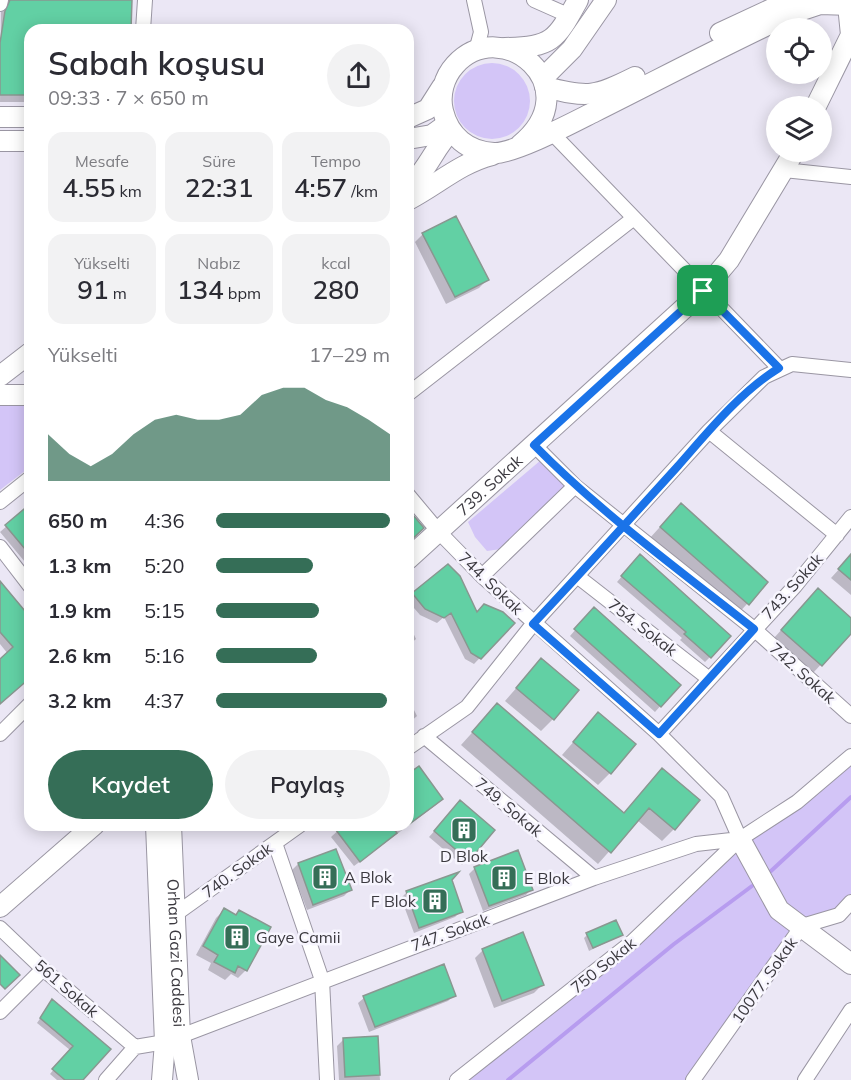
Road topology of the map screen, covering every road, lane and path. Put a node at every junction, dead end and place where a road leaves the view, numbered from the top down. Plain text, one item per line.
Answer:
1 (145, 0) edge
2 (474, 0) edge
3 (534, 0) edge
4 (606, 0) edge
5 (791, 0) edge
6 (848, 3) edge
7 (574, 8) edge
8 (143, 24) edge
9 (503, 48) junction
10 (476, 51) junction
11 (444, 82) junction
12 (544, 83) junction
13 (821, 96) edge
14 (414, 115) edge
15 (0, 117) edge
16 (24, 117) edge
17 (449, 128) junction
18 (552, 134) junction
19 (414, 138) edge
20 (0, 141) edge
21 (24, 141) edge
22 (520, 145) junction
23 (496, 154) junction
24 (789, 162) edge
25 (784, 171) junction
26 (851, 177) edge
27 (414, 181) edge
28 (414, 196) edge
29 (634, 218) junction
30 (703, 291) junction
31 (24, 358) edge
32 (779, 368) junction
33 (851, 370) edge
34 (0, 376) edge
35 (414, 389) edge
36 (0, 395) edge
37 (24, 395) edge
38 (709, 431) junction
39 (534, 445) junction
40 (24, 483) edge
41 (575, 486) junction
42 (0, 502) edge
43 (414, 502) edge
44 (851, 517) edge
45 (624, 525) junction
46 (439, 532) junction
47 (837, 535) junction
48 (0, 547) edge
49 (414, 554) edge
50 (482, 576) junction
51 (578, 576) junction
52 (24, 578) edge
53 (533, 624) junction
54 (754, 629) junction
55 (708, 678) junction
56 (24, 710) edge
57 (851, 716) edge
58 (0, 734) edge
59 (659, 734) junction
60 (424, 736) junction
61 (414, 744) edge
62 (851, 756) edge
63 (87, 831) edge
64 (156, 831) edge
65 (171, 831) edge
66 (292, 831) edge
67 (740, 839) junction
68 (275, 843) junction
69 (594, 878) junction
70 (851, 902) edge
71 (0, 907) edge
72 (173, 916) junction
73 (802, 926) junction
74 (0, 928) edge
75 (851, 964) edge
76 (43, 969) junction
77 (322, 980) junction
78 (851, 1010) edge
79 (0, 1011) edge
80 (172, 1039) junction
81 (135, 1047) junction
82 (106, 1080) edge
83 (162, 1080) edge
84 (188, 1080) edge
85 (327, 1080) edge
86 (458, 1080) edge
87 (693, 1080) edge
88 (805, 1080) edge

1 - 8 street
2 - 10 street
3 - 7 street
4 - 12 street
5 - 12 street
6 - 13 street
6 - 18 street
7 - 9 street
9 - 10 street
9 - 12 street
10 - 11 street
11 - 14 street
11 - 17 street
12 - 22 street
15 - 16 street
17 - 19 street
17 - 23 street
17 - 27 street
18 - 22 street
18 - 29 street
20 - 21 street
22 - 23 street
23 - 28 street
24 - 25 street, 739. Sokak
25 - 26 street
25 - 30 street, 739. Sokak
29 - 30 street
29 - 35 street
30 - 32 street
30 - 39 street, 739. Sokak
31 - 34 street
32 - 33 street
32 - 38 street
36 - 37 street
38 - 45 street
38 - 47 street
39 - 41 street, 742. Sokak
39 - 46 street, 739. Sokak
40 - 42 street
41 - 45 street, 742. Sokak
41 - 50 street
43 - 46 street, 744. Sokak
44 - 47 street, 743. Sokak
45 - 51 street
45 - 54 street, 742. Sokak
46 - 49 street, 739. Sokak
46 - 50 street, 744. Sokak
47 - 54 street, 743. Sokak
48 - 52 street
50 - 53 street, 744. Sokak
51 - 53 street
51 - 55 street, 754. Sokak
53 - 59 street, 744. Sokak
53 - 60 street
54 - 55 street, 743. Sokak
54 - 57 street, 742. Sokak
55 - 59 street, 743. Sokak
56 - 58 street
59 - 67 street, 744. Sokak
60 - 61 street
60 - 69 street, 749. Sokak
62 - 67 street, 750 Sokak
63 - 71 street
64 - 80 street
65 - 72 street, Orhan Gazi Caddesi
66 - 68 street, 740. Sokak
67 - 69 street, 747. Sokak
67 - 73 street
67 - 86 street, 750 Sokak
68 - 72 street, 740. Sokak
68 - 77 street
69 - 77 street, 747. Sokak
70 - 73 street, 10077. Sokak
72 - 80 street, Orhan Gazi Caddesi
73 - 75 street
73 - 87 street, 10077. Sokak
74 - 76 street, 561 Sokak
76 - 79 street
76 - 81 street, 561 Sokak
77 - 80 street, 747. Sokak
77 - 85 street
78 - 88 street
80 - 81 street, 747. Sokak
80 - 83 street
80 - 84 street, Orhan Gazi Caddesi
81 - 82 street

